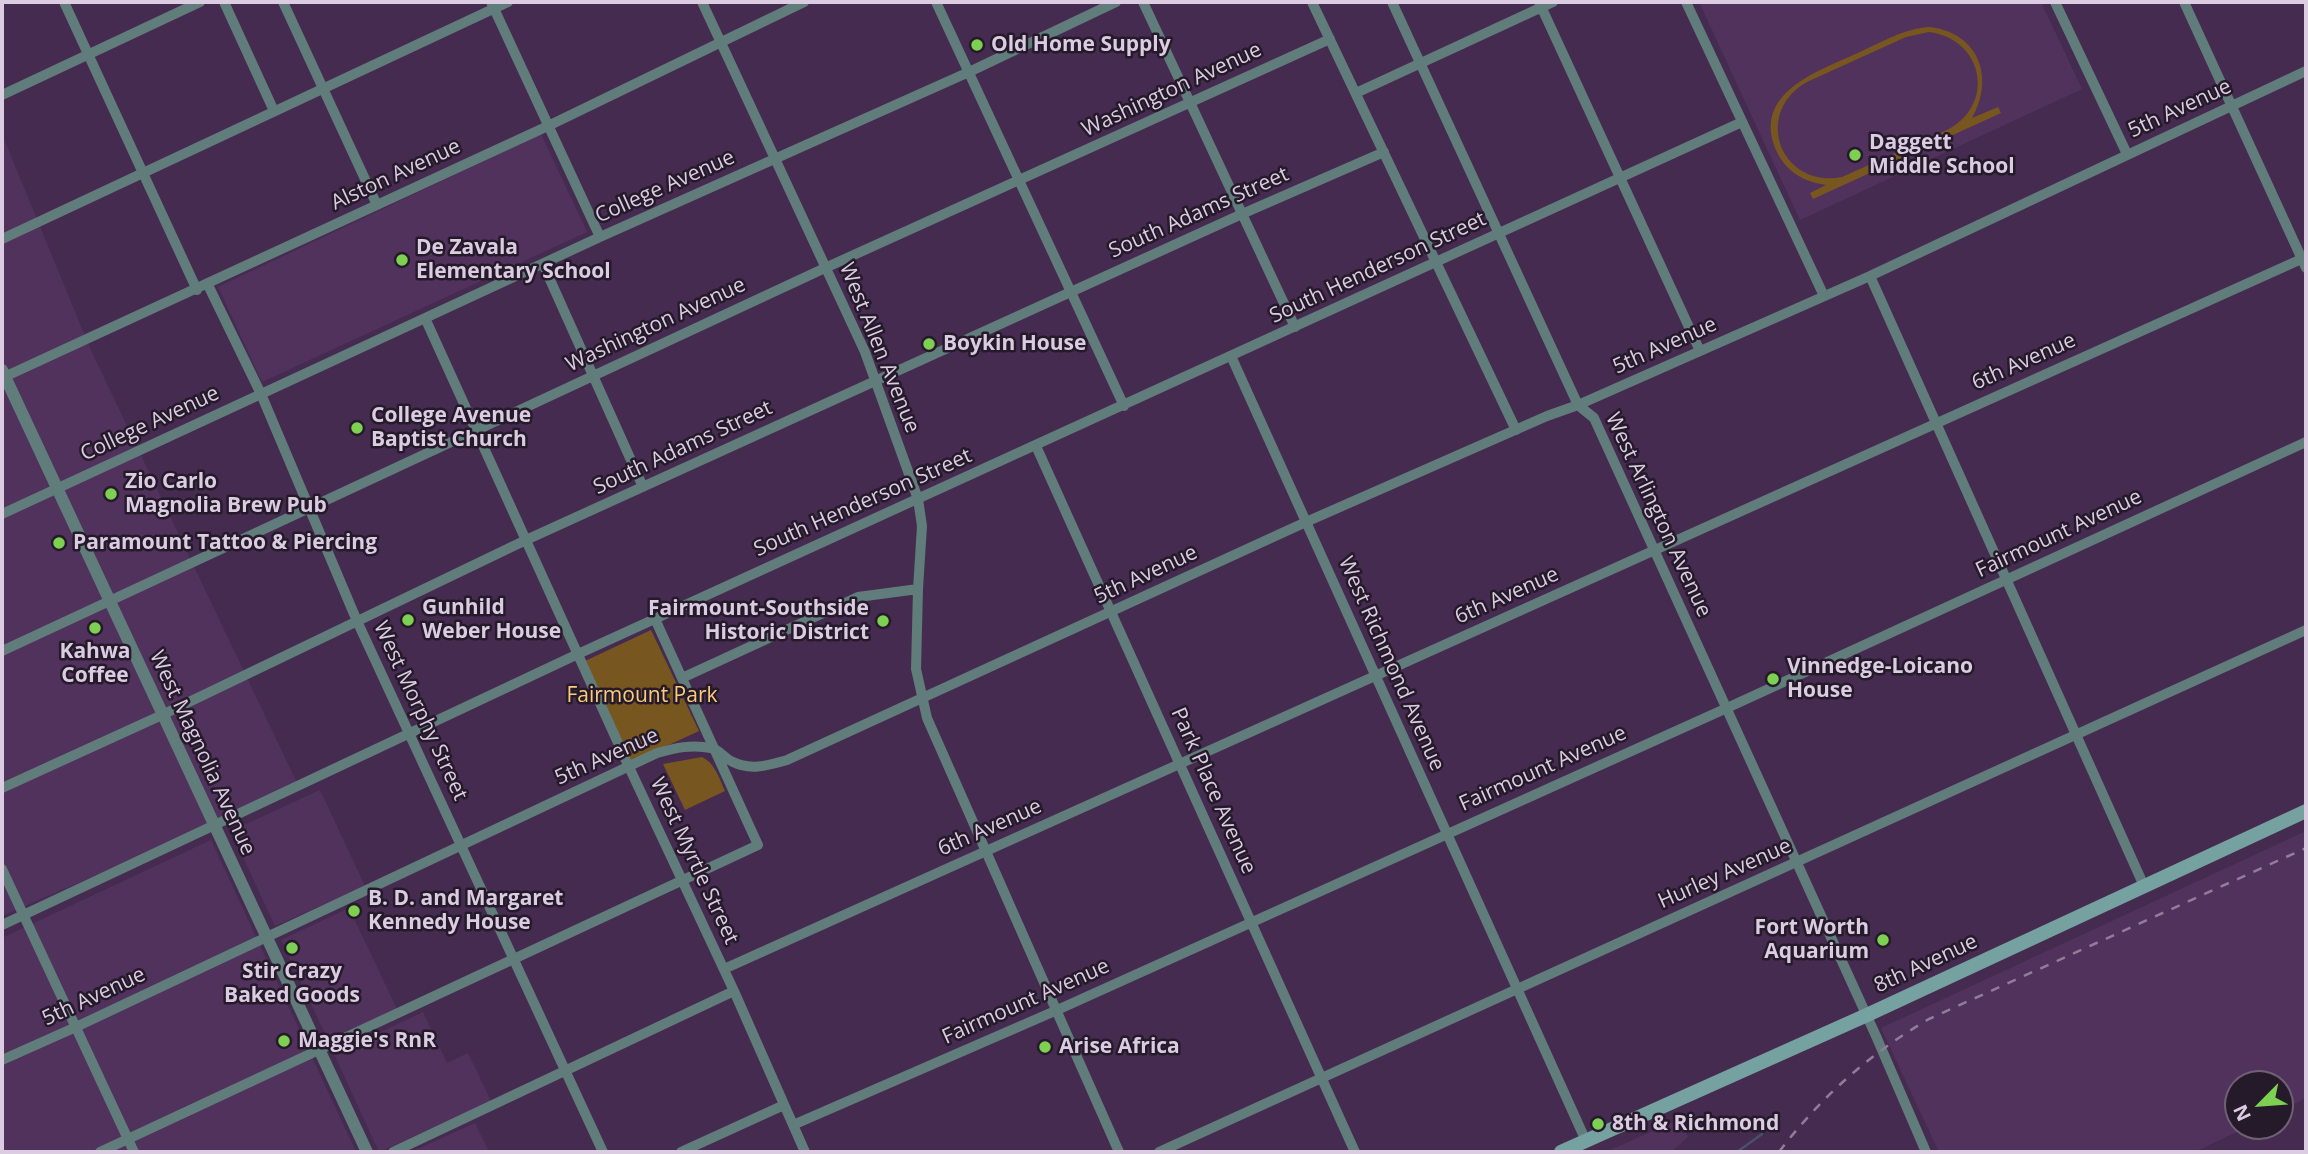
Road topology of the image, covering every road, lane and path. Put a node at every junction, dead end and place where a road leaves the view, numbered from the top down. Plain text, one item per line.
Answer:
1 (64, 2) edge
2 (200, 2) edge
3 (224, 2) edge
4 (282, 2) edge
5 (508, 2) edge
6 (702, 2) edge
7 (804, 2) edge
8 (936, 2) edge
9 (1116, 2) edge
10 (1143, 2) edge
11 (1312, 2) edge
12 (1391, 2) edge
13 (1553, 2) edge
14 (1686, 2) edge
15 (2055, 2) edge
16 (2184, 2) edge
17 (1541, 4) edge
18 (492, 5) edge
19 (1330, 39) junction
20 (720, 41) junction
21 (88, 55) junction
22 (1420, 63) junction
23 (2306, 71) edge
24 (969, 72) junction
25 (322, 89) junction
26 (1356, 93) junction
27 (2, 95) edge
28 (1191, 103) junction
29 (2231, 106) junction
30 (274, 111) junction
31 (1742, 122) junction
32 (548, 126) junction
33 (1384, 152) junction
34 (2127, 155) junction
35 (774, 158) junction
36 (142, 173) junction
37 (1620, 178) junction
38 (1019, 180) junction
39 (377, 205) junction
40 (1242, 214) junction
41 (1499, 234) junction
42 (600, 237) junction
43 (2, 239) edge
44 (2305, 261) edge
45 (1436, 262) junction
46 (543, 264) junction
47 (825, 268) junction
48 (1870, 276) junction
49 (208, 285) junction
50 (197, 290) junction
51 (1071, 292) junction
52 (1824, 296) junction
53 (425, 318) junction
54 (1295, 327) junction
55 (1700, 351) junction
56 (1231, 356) junction
57 (3, 375) edge
58 (594, 375) junction
59 (876, 382) junction
60 (261, 394) junction
61 (1578, 405) junction
62 (1124, 406) junction
63 (1936, 423) junction
64 (476, 430) junction
65 (1516, 430) junction
66 (2306, 442) edge
67 (1037, 446) junction
68 (643, 487) junction
69 (57, 488) junction
70 (918, 499) junction
71 (309, 507) junction
72 (2, 514) edge
73 (1306, 522) junction
74 (526, 540) junction
75 (1655, 550) junction
76 (2006, 579) junction
77 (918, 589) junction
78 (109, 600) junction
79 (1112, 613) junction
80 (655, 619) junction
81 (357, 621) junction
82 (2306, 630) edge
83 (2, 651) edge
84 (578, 654) junction
85 (1376, 676) junction
86 (682, 678) junction
87 (921, 698) junction
88 (1727, 708) junction
89 (162, 715) junction
90 (410, 735) junction
91 (2077, 736) junction
92 (714, 748) junction
93 (1180, 765) junction
94 (629, 767) junction
95 (2, 788) edge
96 (2306, 811) edge
97 (214, 826) junction
98 (1447, 834) junction
99 (461, 846) junction
100 (984, 852) junction
101 (1797, 863) junction
102 (2, 869) edge
103 (682, 881) junction
104 (2144, 886) junction
105 (23, 915) junction
106 (1251, 922) junction
107 (2, 925) edge
108 (266, 938) junction
109 (514, 959) junction
110 (724, 969) junction
111 (1517, 989) junction
112 (734, 991) junction
113 (1055, 1011) junction
114 (1867, 1015) junction
115 (76, 1027) junction
116 (319, 1049) junction
117 (2, 1060) edge
118 (566, 1072) junction
119 (1322, 1077) junction
120 (784, 1105) junction
121 (793, 1125) junction
122 (128, 1140) junction
123 (1586, 1141) junction
124 (100, 1152) edge
125 (134, 1152) edge
126 (367, 1152) edge
127 (393, 1152) edge
128 (603, 1152) edge
129 (681, 1152) edge
130 (805, 1152) edge
131 (1119, 1152) edge
132 (1159, 1152) edge
133 (1355, 1152) edge
134 (1561, 1152) edge
135 (1926, 1152) edge

1 - 21 street
2 - 21 street
3 - 30 street
4 - 25 street
5 - 18 street
6 - 20 street, West Allen Avenue
7 - 20 street, Alston Avenue
8 - 24 street
9 - 24 street, College Avenue
10 - 28 street
11 - 19 street
12 - 22 street, West Arlington Avenue
13 - 17 street
14 - 31 street
15 - 34 street
16 - 29 street
17 - 22 street
17 - 37 street
18 - 25 street
18 - 32 street
19 - 26 street
19 - 28 street, Washington Avenue
20 - 32 street, Alston Avenue
20 - 35 street, West Allen Avenue
21 - 27 street
21 - 36 street
22 - 26 street
22 - 41 street, West Arlington Avenue
23 - 29 street, 5th Avenue
24 - 35 street, College Avenue
24 - 38 street
25 - 30 street
25 - 39 street
26 - 33 street
28 - 38 street, Washington Avenue
28 - 40 street
29 - 34 street, 5th Avenue
29 - 44 street
30 - 36 street
31 - 37 street, South Henderson Street
31 - 52 street
32 - 39 street, Alston Avenue
32 - 42 street
33 - 40 street, South Adams Street
33 - 45 street
34 - 48 street, 5th Avenue
35 - 42 street, College Avenue
35 - 47 street, West Allen Avenue
36 - 43 street
36 - 50 street
37 - 41 street, South Henderson Street
37 - 55 street
38 - 47 street, Washington Avenue
38 - 51 street
39 - 49 street, Alston Avenue
40 - 51 street, South Adams Street
40 - 54 street
41 - 45 street, South Henderson Street
41 - 61 street, West Arlington Avenue
42 - 46 street, College Avenue
44 - 63 street, 6th Avenue
45 - 54 street, South Henderson Street
45 - 65 street
46 - 53 street, College Avenue
46 - 58 street
47 - 58 street, Washington Avenue
47 - 59 street, West Allen Avenue
48 - 52 street, 5th Avenue
48 - 63 street
49 - 50 street, Alston Avenue
49 - 60 street, West Morphy Street
50 - 57 street, Alston Avenue
51 - 59 street, South Adams Street
51 - 62 street
52 - 55 street, 5th Avenue
53 - 60 street, College Avenue
53 - 64 street, West Myrtle Street
54 - 56 street, South Henderson Street
55 - 61 street, 5th Avenue
56 - 62 street, South Henderson Street
56 - 73 street, West Richmond Avenue
57 - 69 street, West Magnolia Avenue
58 - 64 street, Washington Avenue
58 - 68 street
59 - 68 street, South Adams Street
59 - 70 street, West Allen Avenue
60 - 69 street, College Avenue
60 - 71 street, West Morphy Street
61 - 65 street, 5th Avenue
61 - 75 street, West Arlington Avenue
62 - 67 street, South Henderson Street
63 - 75 street, 6th Avenue
63 - 76 street
64 - 71 street, Washington Avenue
64 - 74 street, West Myrtle Street
65 - 73 street, 5th Avenue
66 - 76 street, Fairmount Avenue
67 - 70 street, South Henderson Street
67 - 79 street, Park Place Avenue
68 - 74 street, South Adams Street
69 - 72 street, College Avenue
69 - 78 street, West Magnolia Avenue
70 - 77 street, West Allen Avenue
70 - 80 street, South Henderson Street
71 - 78 street, Washington Avenue
71 - 81 street, West Morphy Street
73 - 79 street, 5th Avenue
73 - 85 street, West Richmond Avenue
74 - 81 street, South Adams Street
74 - 84 street, West Myrtle Street
75 - 85 street, 6th Avenue
75 - 88 street, West Arlington Avenue
76 - 88 street, Fairmount Avenue
76 - 91 street
77 - 86 street
77 - 87 street, West Allen Avenue
78 - 83 street, Washington Avenue
78 - 89 street, West Magnolia Avenue
79 - 87 street, 5th Avenue
79 - 93 street, Park Place Avenue
80 - 84 street, South Henderson Street
80 - 86 street
81 - 89 street, South Adams Street
81 - 90 street, West Morphy Street
82 - 91 street, Hurley Avenue
84 - 90 street, South Henderson Street
84 - 94 street, West Myrtle Street
85 - 93 street, 6th Avenue
85 - 98 street, West Richmond Avenue
86 - 92 street
87 - 92 street, 5th Avenue
87 - 100 street, West Allen Avenue
88 - 98 street, Fairmount Avenue
88 - 101 street, West Arlington Avenue
89 - 95 street, South Adams Street
89 - 97 street, West Magnolia Avenue
90 - 97 street, South Henderson Street
90 - 99 street, West Morphy Street
91 - 101 street, Hurley Avenue
91 - 104 street
92 - 94 street, 5th Avenue
92 - 103 street
93 - 100 street, 6th Avenue
93 - 106 street, Park Place Avenue
94 - 99 street, 5th Avenue
94 - 103 street, West Myrtle Street
96 - 104 main road, 8th Avenue
97 - 105 street, South Henderson Street
97 - 108 street, West Magnolia Avenue
98 - 106 street, Fairmount Avenue
98 - 111 street, West Richmond Avenue
99 - 108 street, 5th Avenue
99 - 109 street, West Morphy Street
100 - 110 street, 6th Avenue
100 - 113 street, West Allen Avenue
101 - 111 street, Hurley Avenue
101 - 114 street, West Arlington Avenue
102 - 105 street
103 - 109 street
103 - 110 street, West Myrtle Street
104 - 114 main road, 8th Avenue
105 - 107 street, South Henderson Street
105 - 115 street
106 - 113 street, Fairmount Avenue
106 - 119 street, Park Place Avenue
108 - 115 street, 5th Avenue
108 - 116 street, West Magnolia Avenue
109 - 116 street
109 - 118 street, West Morphy Street
110 - 112 street, West Myrtle Street
111 - 119 street, Hurley Avenue
111 - 123 street, West Richmond Avenue
112 - 118 street
112 - 120 street, West Myrtle Street
113 - 121 street, Fairmount Avenue
113 - 131 street, West Allen Avenue
114 - 123 main road, 8th Avenue
114 - 135 street, West Arlington Avenue
115 - 117 street, 5th Avenue
115 - 122 street
116 - 122 street
116 - 126 street, West Magnolia Avenue
118 - 127 street
118 - 128 street, West Morphy Street
119 - 132 street, Hurley Avenue
119 - 133 street, Park Place Avenue
120 - 121 street, West Myrtle Street
120 - 129 street
121 - 130 street, West Myrtle Street
122 - 124 street
122 - 125 street
123 - 134 main road, 8th Avenue

